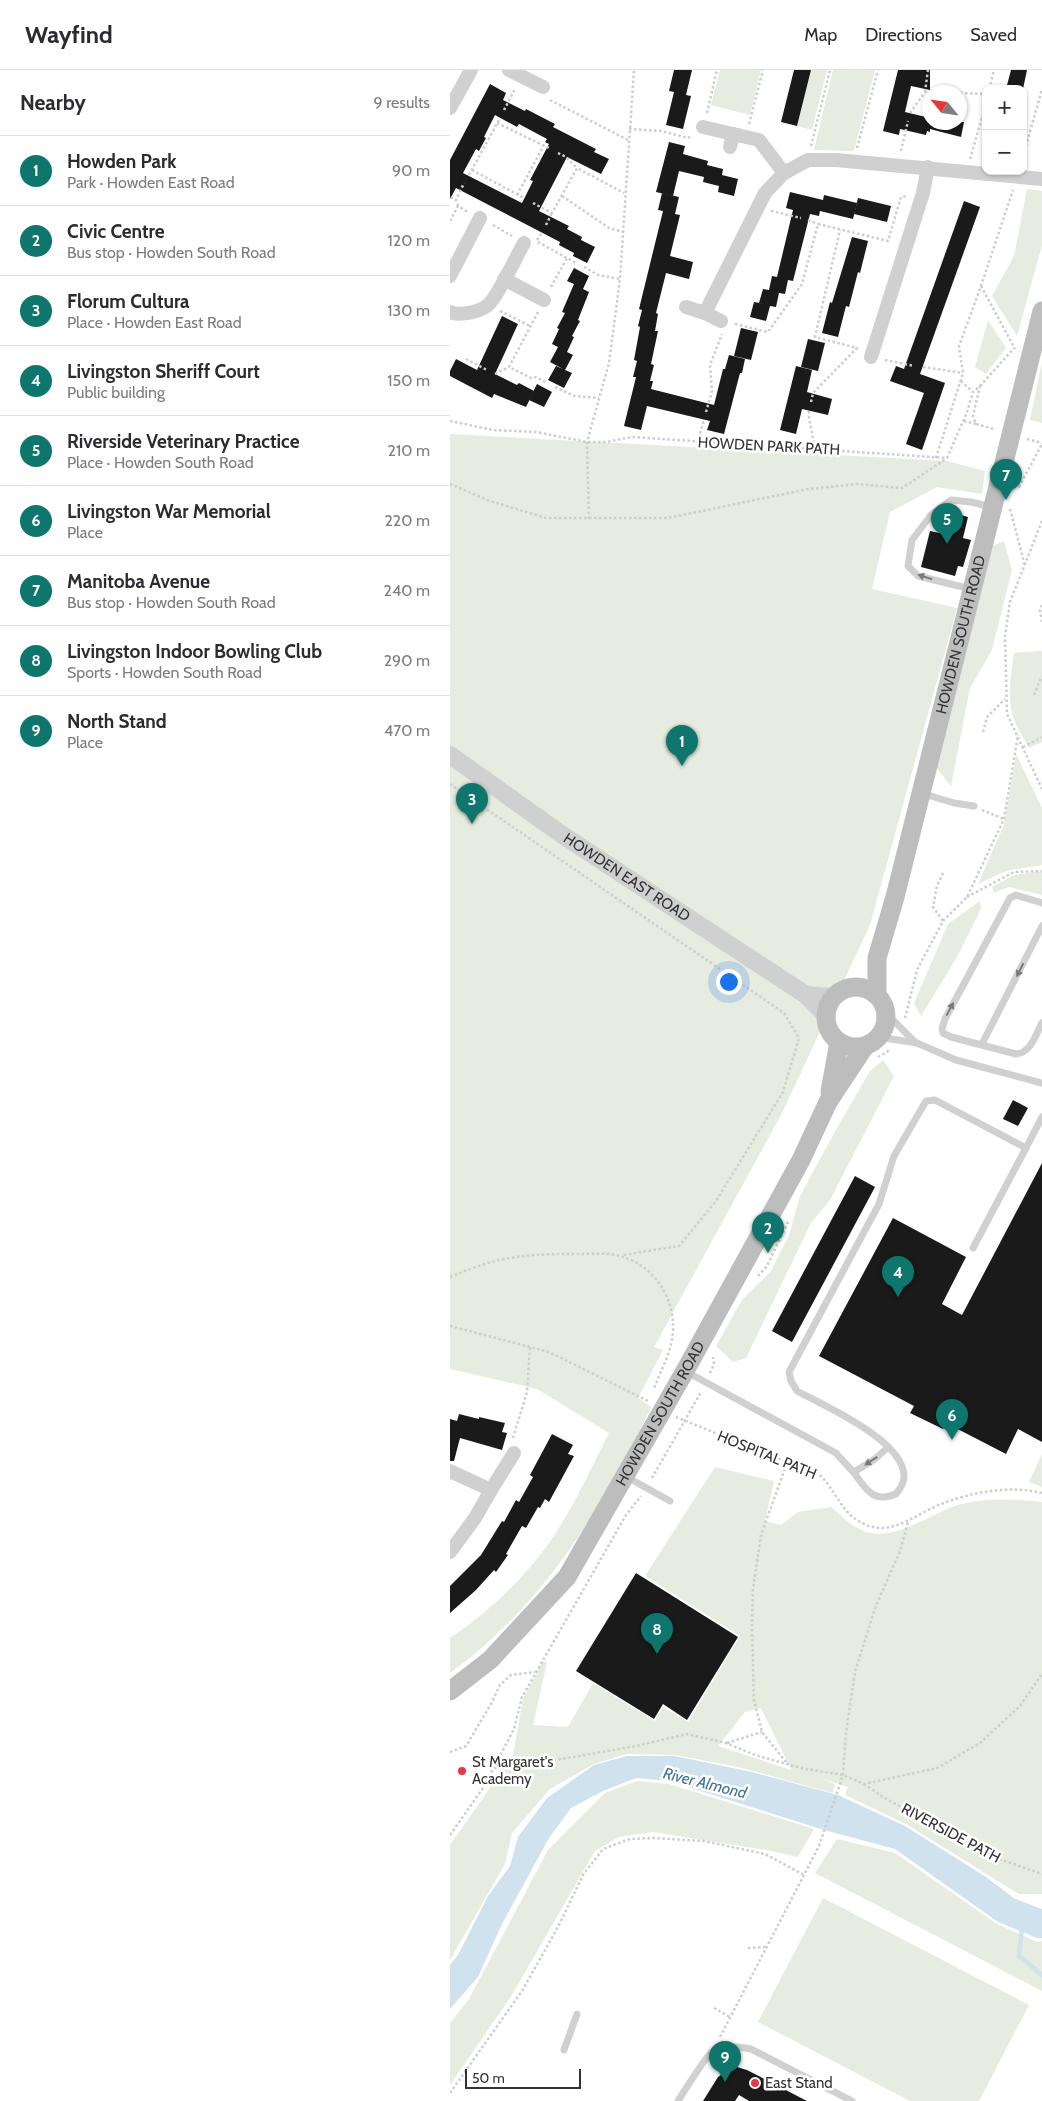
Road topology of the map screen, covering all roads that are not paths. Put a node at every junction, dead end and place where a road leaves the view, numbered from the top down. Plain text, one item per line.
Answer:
1 (471, 70) edge
2 (509, 70) edge
3 (543, 87) road end
4 (450, 108) edge
5 (703, 127) road end
6 (928, 167) junction
7 (784, 173) junction
8 (1042, 179) edge
9 (480, 218) road end
10 (530, 242) road end
11 (450, 276) edge
12 (504, 279) junction
13 (544, 300) road end
14 (686, 308) dead end
15 (1042, 310) edge
16 (450, 312) edge
17 (706, 313) junction
18 (724, 322) road end
19 (871, 357) dead end
20 (993, 504) junction
21 (972, 589) junction
22 (450, 755) edge
23 (921, 793) junction
24 (974, 806) road end
25 (1042, 903) edge
26 (1042, 926) edge
27 (877, 958) junction
28 (854, 986) junction
29 (806, 995) junction
30 (877, 995) junction
31 (832, 997) junction
32 (886, 1013) junction
33 (826, 1015) junction
34 (1042, 1023) edge
35 (872, 1041) junction
36 (839, 1042) junction
37 (916, 1044) junction
38 (982, 1044) junction
39 (1042, 1083) edge
40 (828, 1102) junction
41 (1042, 1117) edge
42 (1026, 1148) junction
43 (972, 1248) dead end
44 (685, 1370) junction
45 (887, 1448) junction
46 (514, 1453) road end
47 (450, 1471) edge
48 (854, 1472) junction
49 (625, 1476) junction
50 (491, 1490) junction
51 (670, 1501) dead end
52 (450, 1552) edge
53 (450, 1691) edge
54 (577, 2014) dead end
55 (564, 2050) dead end
56 (678, 2101) edge
57 (852, 2101) edge

1 - 4 street
2 - 3 street
5 - 7 street
6 - 7 street
6 - 8 street
6 - 19 street
7 - 17 street
9 - 11 street
10 - 12 street
12 - 13 street
12 - 16 street
14 - 17 street
15 - 20 main road, HOWDEN SOUTH ROAD
17 - 18 street
20 - 21 main road, HOWDEN SOUTH ROAD
21 -> 20 lane
21 - 23 main road, HOWDEN SOUTH ROAD
22 - 29 street, HOWDEN EAST ROAD
23 - 24 lane
23 - 27 main road, HOWDEN SOUTH ROAD
38 -> 25 lane
26 -> 38 lane
27 - 28 main road, HOWDEN SOUTH ROAD
27 - 30 main road, HOWDEN SOUTH ROAD
28 - 30 main road
28 - 31 main road, HOWDEN SOUTH ROAD
29 - 31 street, HOWDEN EAST ROAD
29 - 33 street, HOWDEN EAST ROAD
30 - 32 main road, HOWDEN SOUTH ROAD
31 - 33 main road
32 - 35 main road, HOWDEN SOUTH ROAD
32 - 37 lane
33 - 36 main road
34 - 38 lane
35 - 36 main road
35 - 37 lane
35 - 40 main road, HOWDEN SOUTH ROAD
36 - 40 main road, HOWDEN SOUTH ROAD
37 - 39 lane
40 - 44 main road, HOWDEN SOUTH ROAD
41 - 42 lane
42 - 43 lane
42 - 45 lane
44 - 48 lane
44 - 49 main road, HOWDEN SOUTH ROAD
45 -> 48 lane
45 - 48 lane
46 - 50 street
47 - 50 street
49 - 51 lane
49 - 53 main road, HOWDEN SOUTH ROAD
50 - 52 street
54 - 55 lane
56 - 57 lane

